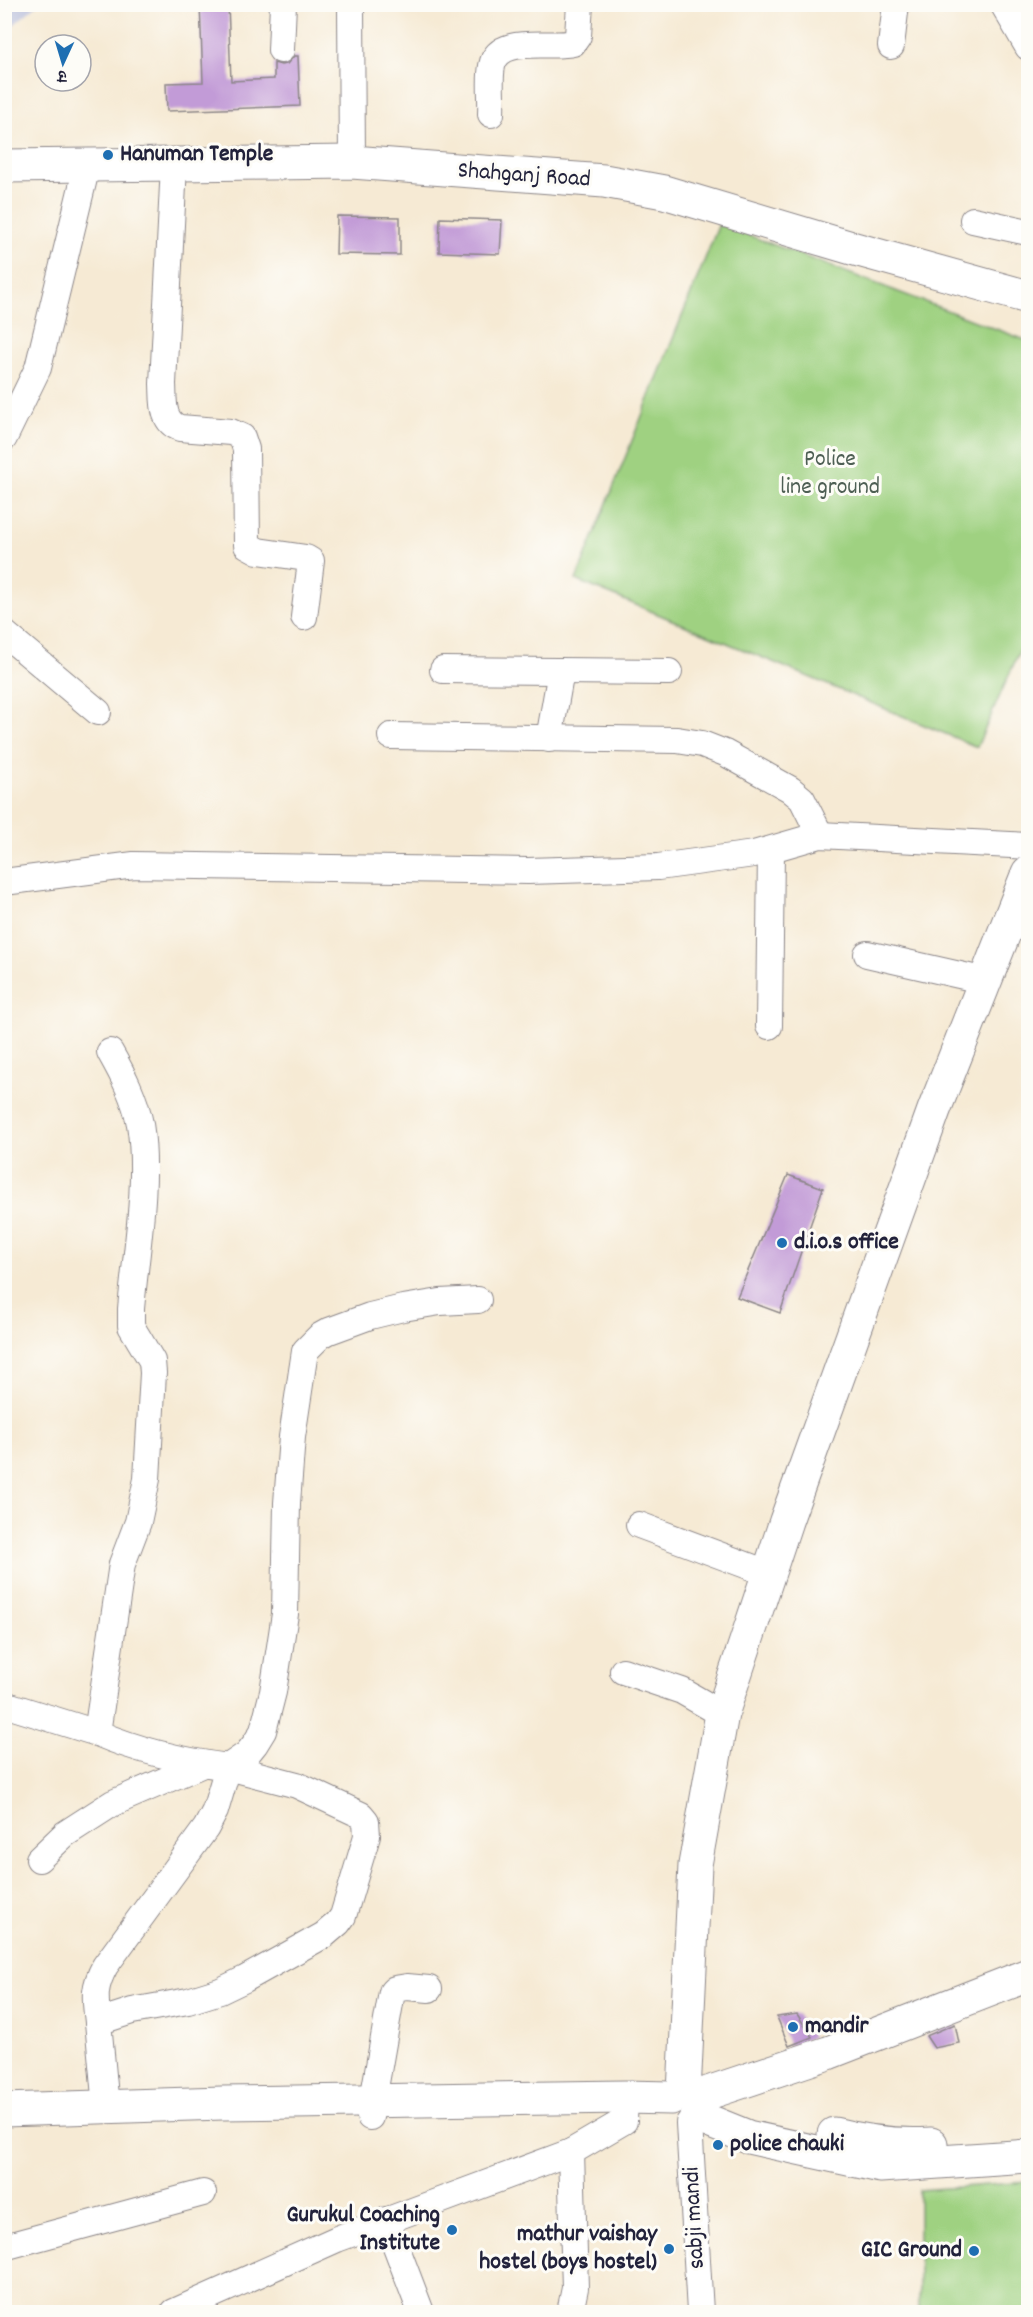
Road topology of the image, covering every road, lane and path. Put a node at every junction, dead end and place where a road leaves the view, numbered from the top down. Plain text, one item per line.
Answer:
1 (283, 4) edge
2 (351, 4) edge
3 (580, 4) edge
4 (896, 4) edge
5 (1003, 4) edge
6 (891, 46) dead end
7 (1029, 47) edge
8 (281, 50) dead end
9 (491, 114) dead end
10 (352, 162) junction
11 (87, 165) junction
12 (174, 165) junction
13 (4, 166) edge
14 (973, 220) dead end
15 (1029, 232) edge
16 (1029, 297) edge
17 (16, 389) edge
18 (4, 438) edge
19 (304, 617) dead end
20 (4, 633) edge
21 (442, 670) dead end
22 (561, 672) junction
23 (669, 672) dead end
24 (98, 711) dead end
25 (391, 736) dead end
26 (549, 740) junction
27 (820, 835) junction
28 (1029, 846) edge
29 (771, 850) junction
30 (1029, 873) edge
31 (4, 882) edge
32 (1022, 908) edge
33 (867, 954) dead end
34 (986, 981) junction
35 (770, 1026) dead end
36 (110, 1052) dead end
37 (478, 1300) dead end
38 (639, 1525) dead end
39 (770, 1574) junction
40 (623, 1671) dead end
41 (4, 1704) edge
42 (722, 1714) junction
43 (97, 1733) junction
44 (216, 1766) junction
45 (39, 1859) dead end
46 (1029, 1975) edge
47 (429, 1989) dead end
48 (98, 2022) junction
49 (625, 2104) junction
50 (686, 2105) junction
51 (106, 2107) junction
52 (371, 2108) junction
53 (4, 2110) edge
54 (4, 2129) edge
55 (1029, 2136) edge
56 (571, 2152) junction
57 (880, 2154) junction
58 (1029, 2156) edge
59 (203, 2193) dead end
60 (386, 2220) junction
61 (4, 2247) edge
62 (174, 2313) edge
63 (420, 2313) edge
64 (570, 2313) edge
65 (700, 2313) edge

1 - 8 street
2 - 10 street
3 - 9 street
4 - 6 street
5 - 7 street
10 - 12 main road, Shahganj Road
10 - 16 main road, Shahganj Road
11 - 12 main road, Shahganj Road
11 - 13 main road, Shahganj Road
11 - 17 street
12 - 19 street
14 - 15 street
17 - 18 street
20 - 24 street
21 - 22 street
22 - 23 street
22 - 26 street
25 - 26 street
26 - 27 street
27 - 28 street
27 - 29 street
29 - 31 street
29 - 35 street
30 - 32 main road
32 - 34 main road
33 - 34 street
34 - 39 main road
36 - 43 street
37 - 44 street
38 - 39 street
39 - 42 main road
40 - 42 street
41 - 43 street
42 - 50 main road
43 - 44 street
44 - 45 street
44 - 48 street
44 - 48 street
46 - 50 main road
47 - 52 street
48 - 51 street
49 - 50 main road
49 - 52 main road
49 - 56 street
50 - 57 main road
50 - 65 street, sabji mandi
51 - 52 main road
51 - 53 main road
52 - 54 main road
55 - 57 main road
56 - 60 street
56 - 64 street
57 - 58 main road
59 - 61 street
60 - 62 street
60 - 63 street

